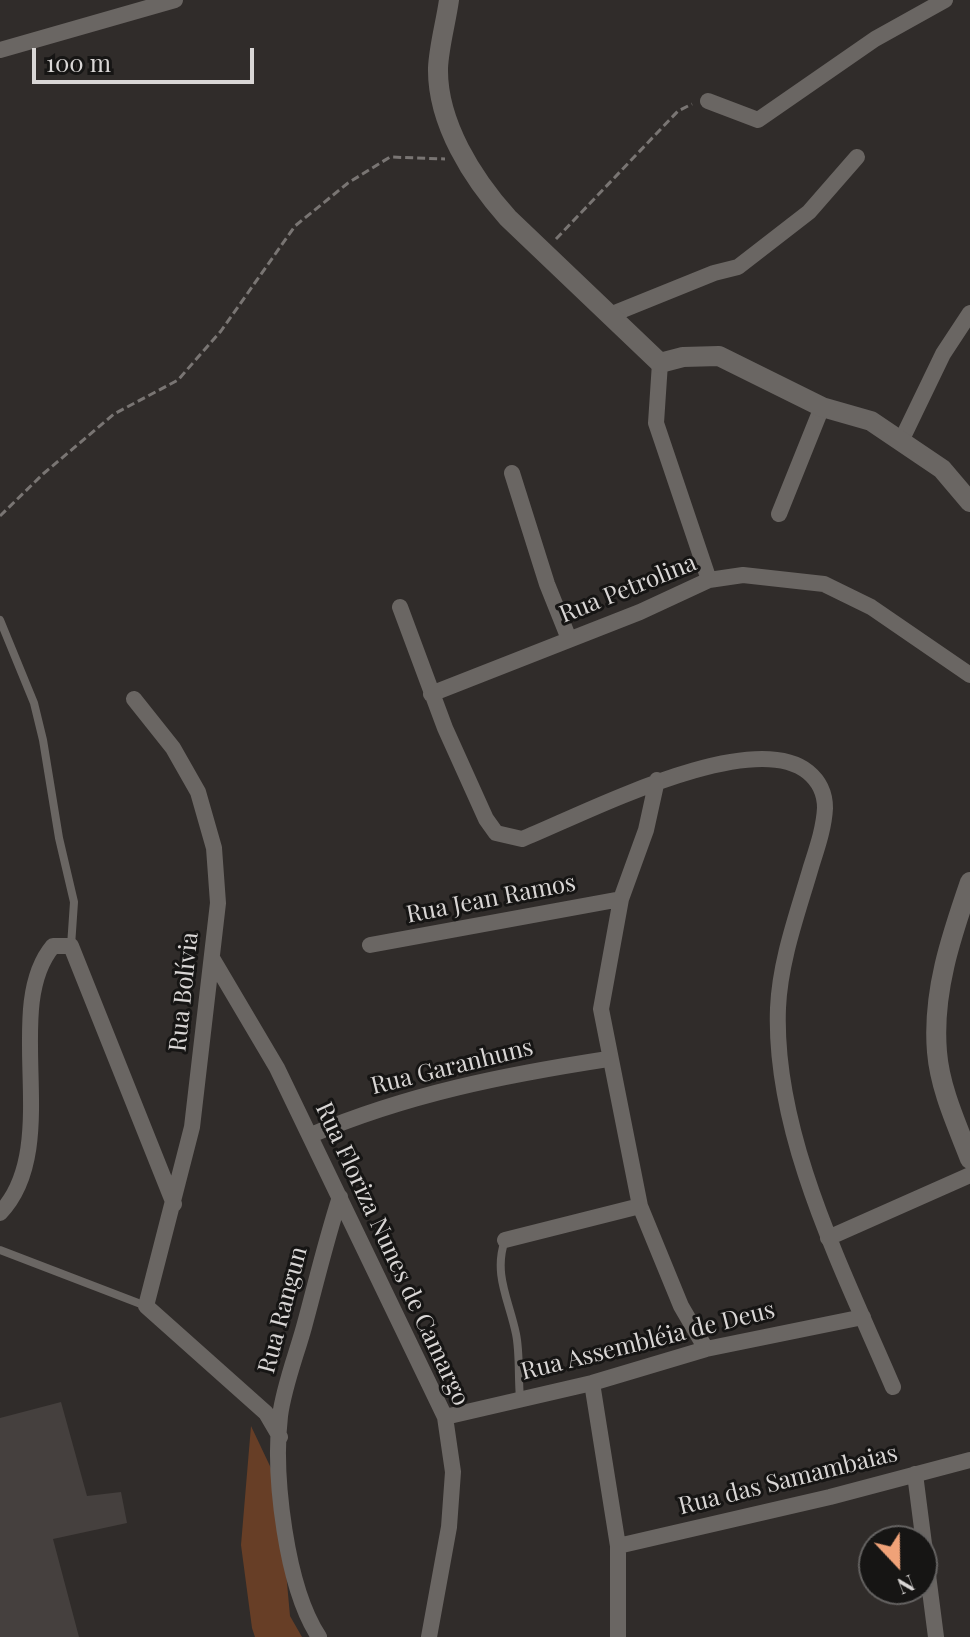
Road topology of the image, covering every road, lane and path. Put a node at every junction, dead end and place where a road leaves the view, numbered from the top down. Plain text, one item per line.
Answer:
1 (175, 0) edge
2 (449, 0) edge
3 (945, 0) edge
4 (0, 50) edge
5 (708, 101) joint
6 (857, 157) dead end
7 (474, 172) junction
8 (545, 250) junction
9 (970, 313) edge
10 (610, 315) junction
11 (660, 363) junction
12 (822, 407) junction
13 (902, 439) junction
14 (512, 473) dead end
15 (970, 502) edge
16 (779, 514) dead end
17 (0, 516) edge
18 (709, 580) junction
19 (400, 607) dead end
20 (0, 620) edge
21 (569, 639) junction
22 (970, 675) edge
23 (431, 694) junction
24 (134, 699) dead end
25 (657, 780) junction
26 (970, 882) edge
27 (621, 899) junction
28 (370, 945) dead end
29 (71, 946) junction
30 (212, 958) junction
31 (608, 1059) junction
32 (311, 1135) junction
33 (970, 1160) edge
34 (340, 1197) junction
35 (174, 1204) junction
36 (640, 1206) junction
37 (0, 1213) edge
38 (828, 1238) junction
39 (505, 1240) joint
40 (0, 1250) edge
41 (146, 1306) junction
42 (863, 1317) junction
43 (706, 1349) junction
44 (592, 1383) junction
45 (893, 1387) dead end
46 (520, 1398) junction
47 (445, 1417) junction
48 (280, 1437) junction
49 (970, 1460) edge
50 (915, 1474) junction
51 (618, 1546) junction
52 (319, 1637) edge
53 (429, 1637) edge
54 (618, 1637) edge
55 (936, 1637) edge

1 - 4 street
2 - 7 street
3 - 5 street
5 - 8 path
6 - 10 street
7 - 8 street
7 - 17 path
8 - 10 street
9 - 13 street
10 - 11 street
11 - 12 street
11 - 18 street
12 - 13 street
12 - 16 street
13 - 15 street
14 - 21 street
18 - 21 street, Rua Petrolina
18 - 22 street, Rua Petrolina
19 - 23 street
20 - 29 lane
21 - 23 street, Rua Petrolina
23 - 25 street
24 - 30 street, Rua Bolívia
25 - 27 street
25 - 38 street
26 - 33 street
27 - 28 street, Rua Jean Ramos
27 - 31 street
29 - 35 street
29 - 37 street
30 - 32 street, Rua Floriza Nunes de Camargo
30 - 35 street, Rua Bolívia
31 - 32 street, Rua Garanhuns
31 - 36 street
32 - 34 street, Rua Floriza Nunes de Camargo
33 - 38 street
34 - 47 street, Rua Floriza Nunes de Camargo
34 - 48 street, Rua Rangun
35 - 41 street, Rua Bolívia
36 - 39 street
36 - 43 street
38 - 42 street
39 - 46 lane
40 - 41 lane
41 - 48 street
42 - 43 street, Rua Assembléia de Deus
42 - 45 street
43 - 44 street, Rua Assembléia de Deus
44 - 46 street, Rua Assembléia de Deus
44 - 51 street
46 - 47 street, Rua Assembléia de Deus
47 - 53 street, Rua Floriza Nunes de Camargo
48 - 52 street, Rua Rangun
49 - 50 street, Rua das Samambaias
50 - 51 street, Rua das Samambaias
50 - 55 street
51 - 54 street

